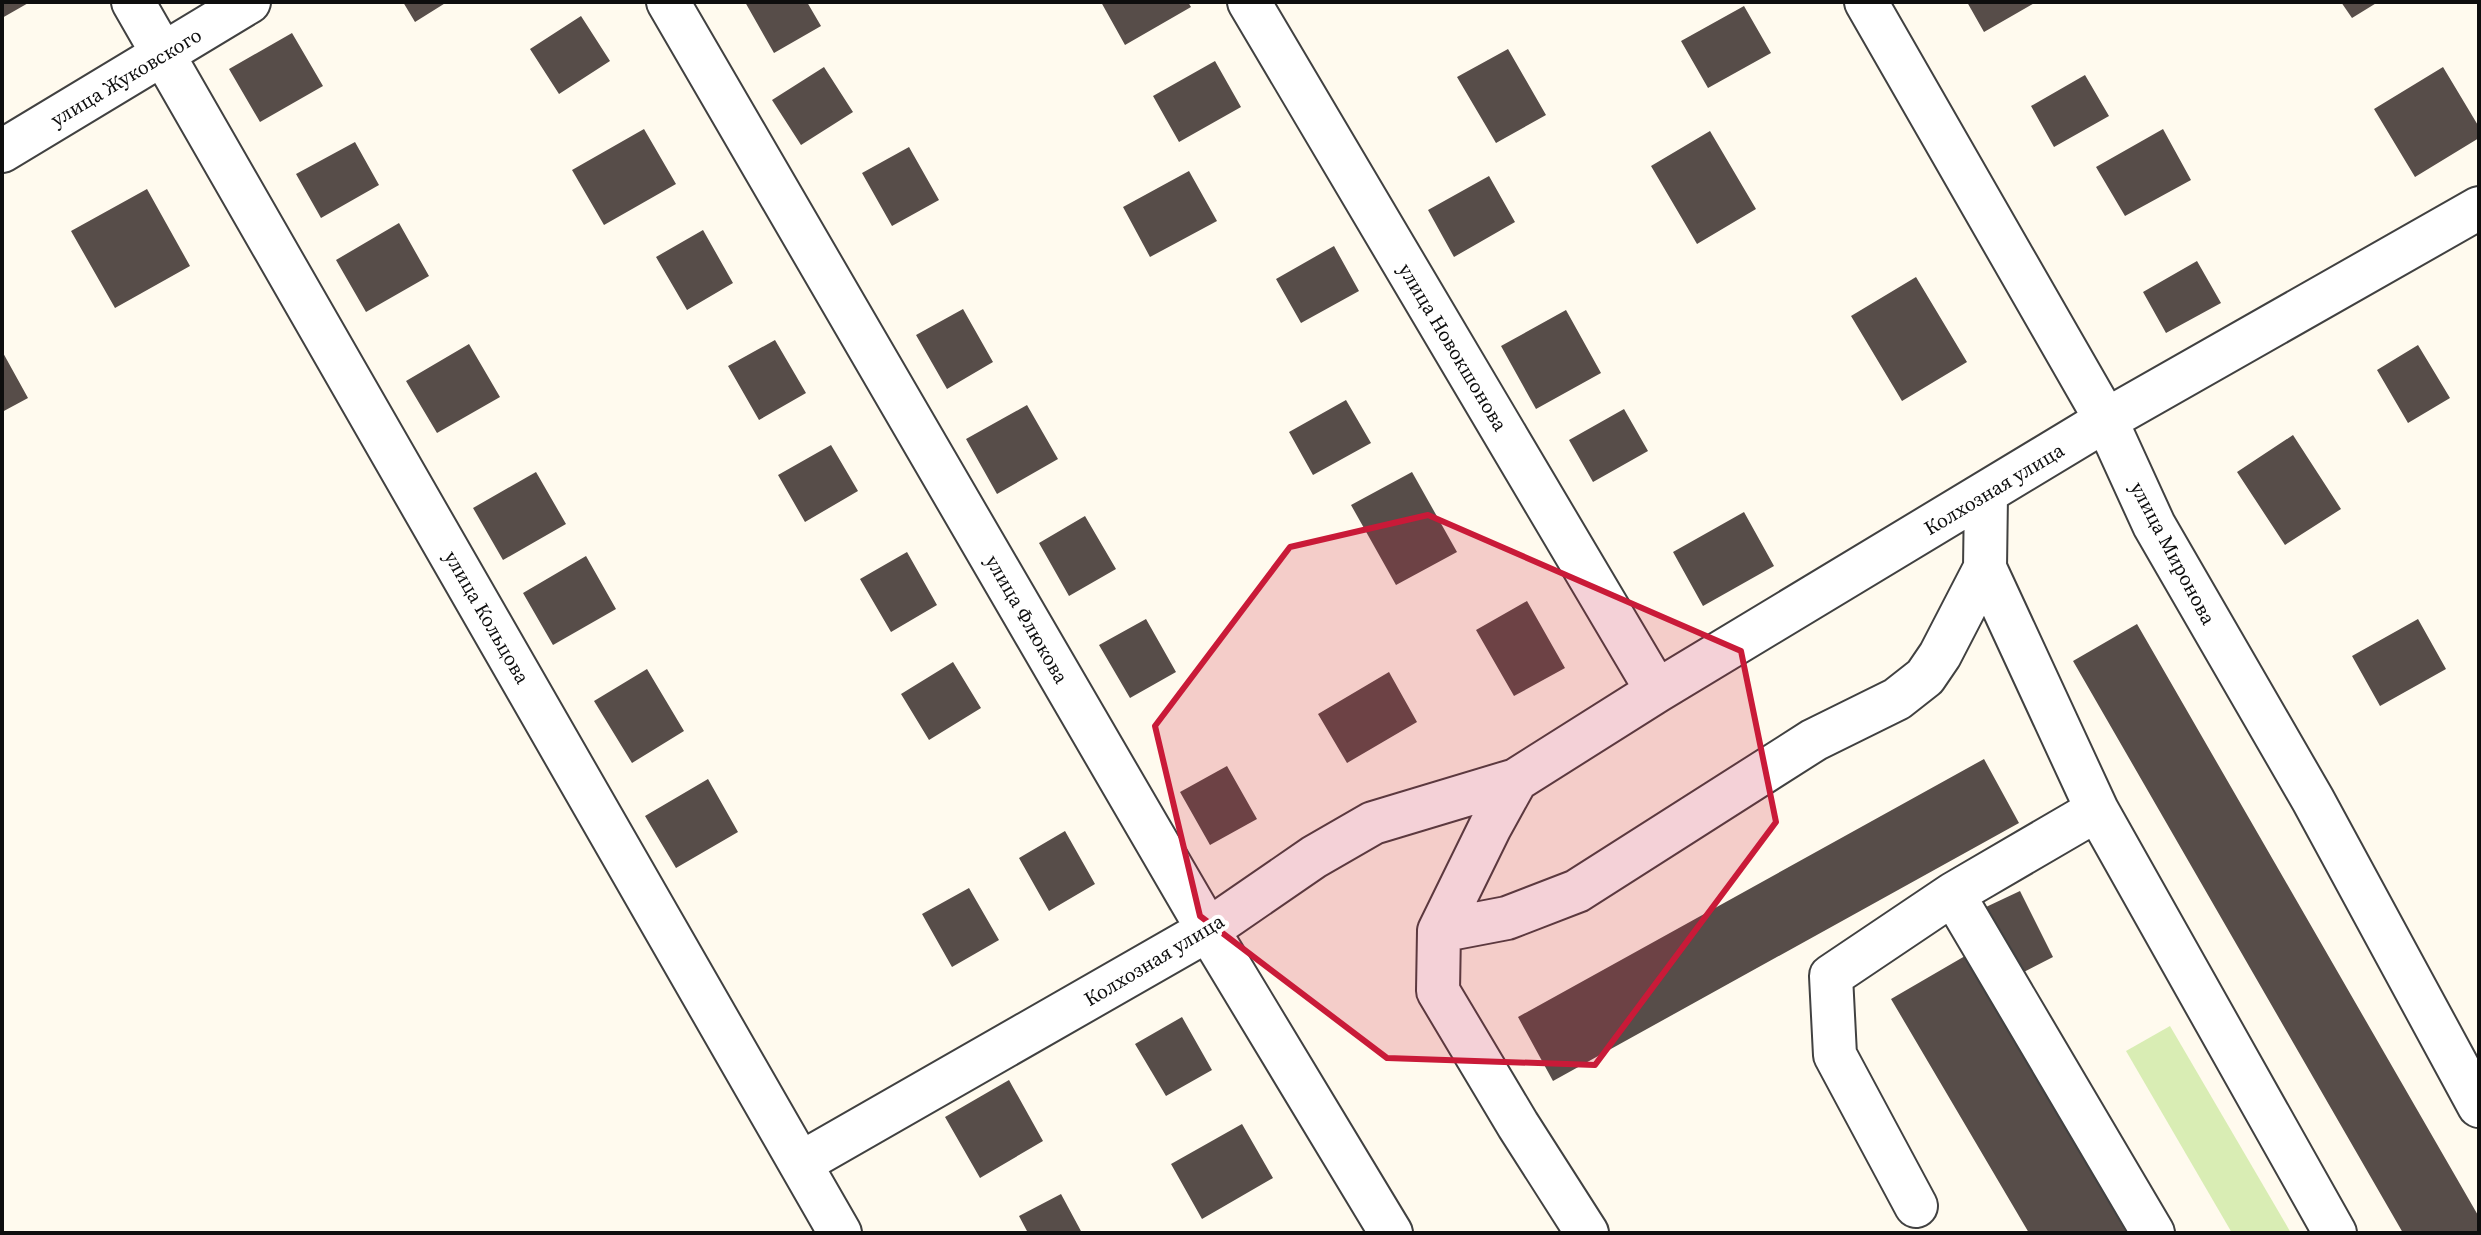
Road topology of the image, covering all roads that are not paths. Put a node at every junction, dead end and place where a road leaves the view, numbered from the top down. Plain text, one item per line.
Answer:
1 (133, 2) edge
2 (249, 2) edge
3 (668, 2) edge
4 (1249, 2) edge
5 (1866, 2) edge
6 (163, 55) junction
7 (2, 151) edge
8 (2479, 208) edge
9 (2106, 420) junction
10 (1986, 495) junction
11 (1985, 568) junction
12 (1657, 691) junction
13 (1516, 780) junction
14 (2097, 810) junction
15 (1953, 894) junction
16 (1208, 930) junction
17 (1439, 931) junction
18 (2479, 1106) edge
19 (801, 1163) junction
20 (1916, 1206) dead end
21 (840, 1233) edge
22 (1391, 1233) edge
23 (1587, 1233) edge
24 (2153, 1233) edge
25 (2335, 1233) edge

1 - 6 street, улица Кольцова
2 - 6 street, улица Жуковского
3 - 16 street, улица Флюкова
4 - 12 street, улица Новокшонова
5 - 9 street, улица Миронова
6 - 7 street, улица Жуковского
6 - 19 street, улица Кольцова
8 - 9 street, Колхозная улица
9 - 10 street, Колхозная улица
9 - 18 street, улица Миронова
10 - 11 street
10 - 12 street, Колхозная улица
11 - 14 street
11 - 17 street
12 - 13 street, Колхозная улица
13 - 16 street, Колхозная улица
13 - 17 street, Колхозная улица
14 - 15 street
14 - 25 street
15 - 20 street
15 - 24 street
16 - 19 street, Колхозная улица
16 - 22 street, улица Флюкова
17 - 23 street, Колхозная улица
19 - 21 street, улица Кольцова

